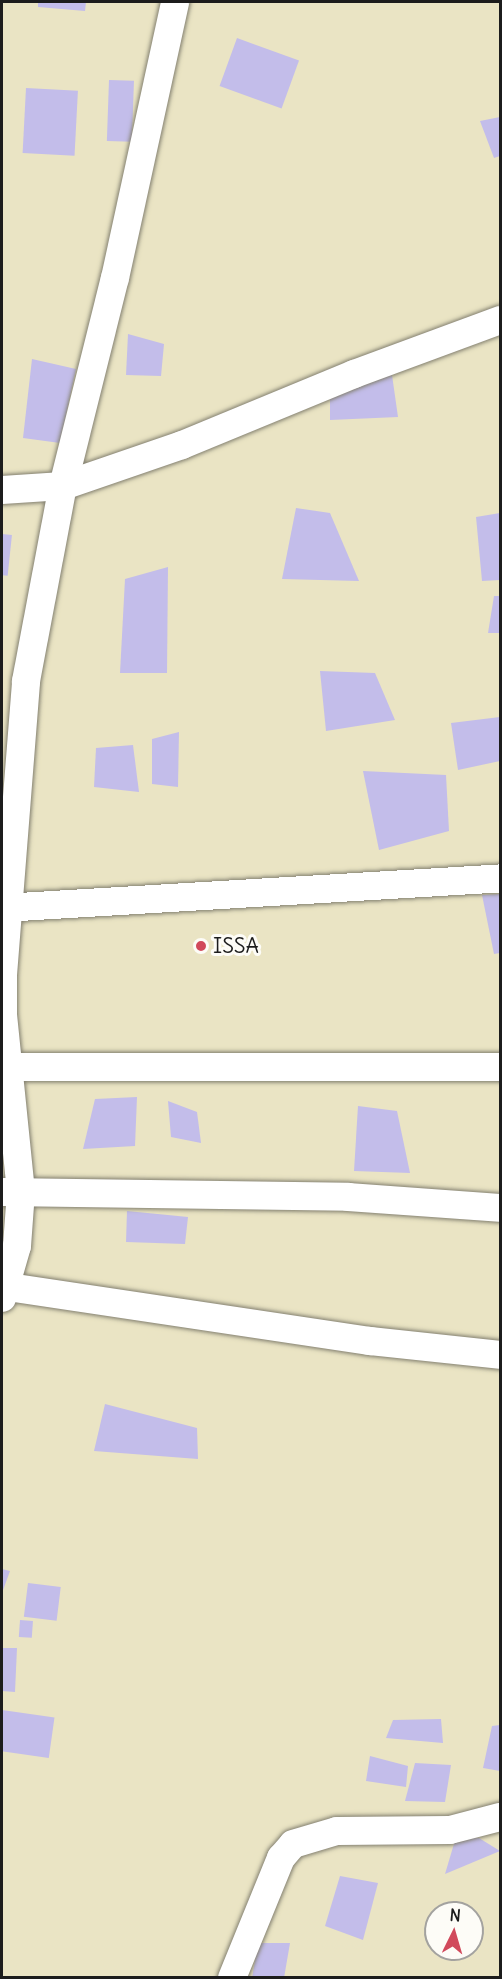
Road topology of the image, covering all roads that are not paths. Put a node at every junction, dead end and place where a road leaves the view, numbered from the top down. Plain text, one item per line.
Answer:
1 (176, 2) edge
2 (501, 320) edge
3 (63, 486) junction
4 (2, 490) edge
5 (501, 878) edge
6 (5, 908) edge
7 (8, 1066) junction
8 (501, 1067) edge
9 (11, 1192) edge
10 (501, 1208) edge
11 (5, 1293) edge
12 (501, 1355) edge
13 (501, 1817) edge
14 (232, 1977) edge

1 - 3 street
2 - 3 street
3 - 4 street
3 - 6 street
5 - 6 street
6 - 7 street
7 - 8 street
7 - 9 street
9 - 10 street
9 - 11 street
11 - 12 street
13 - 14 street

